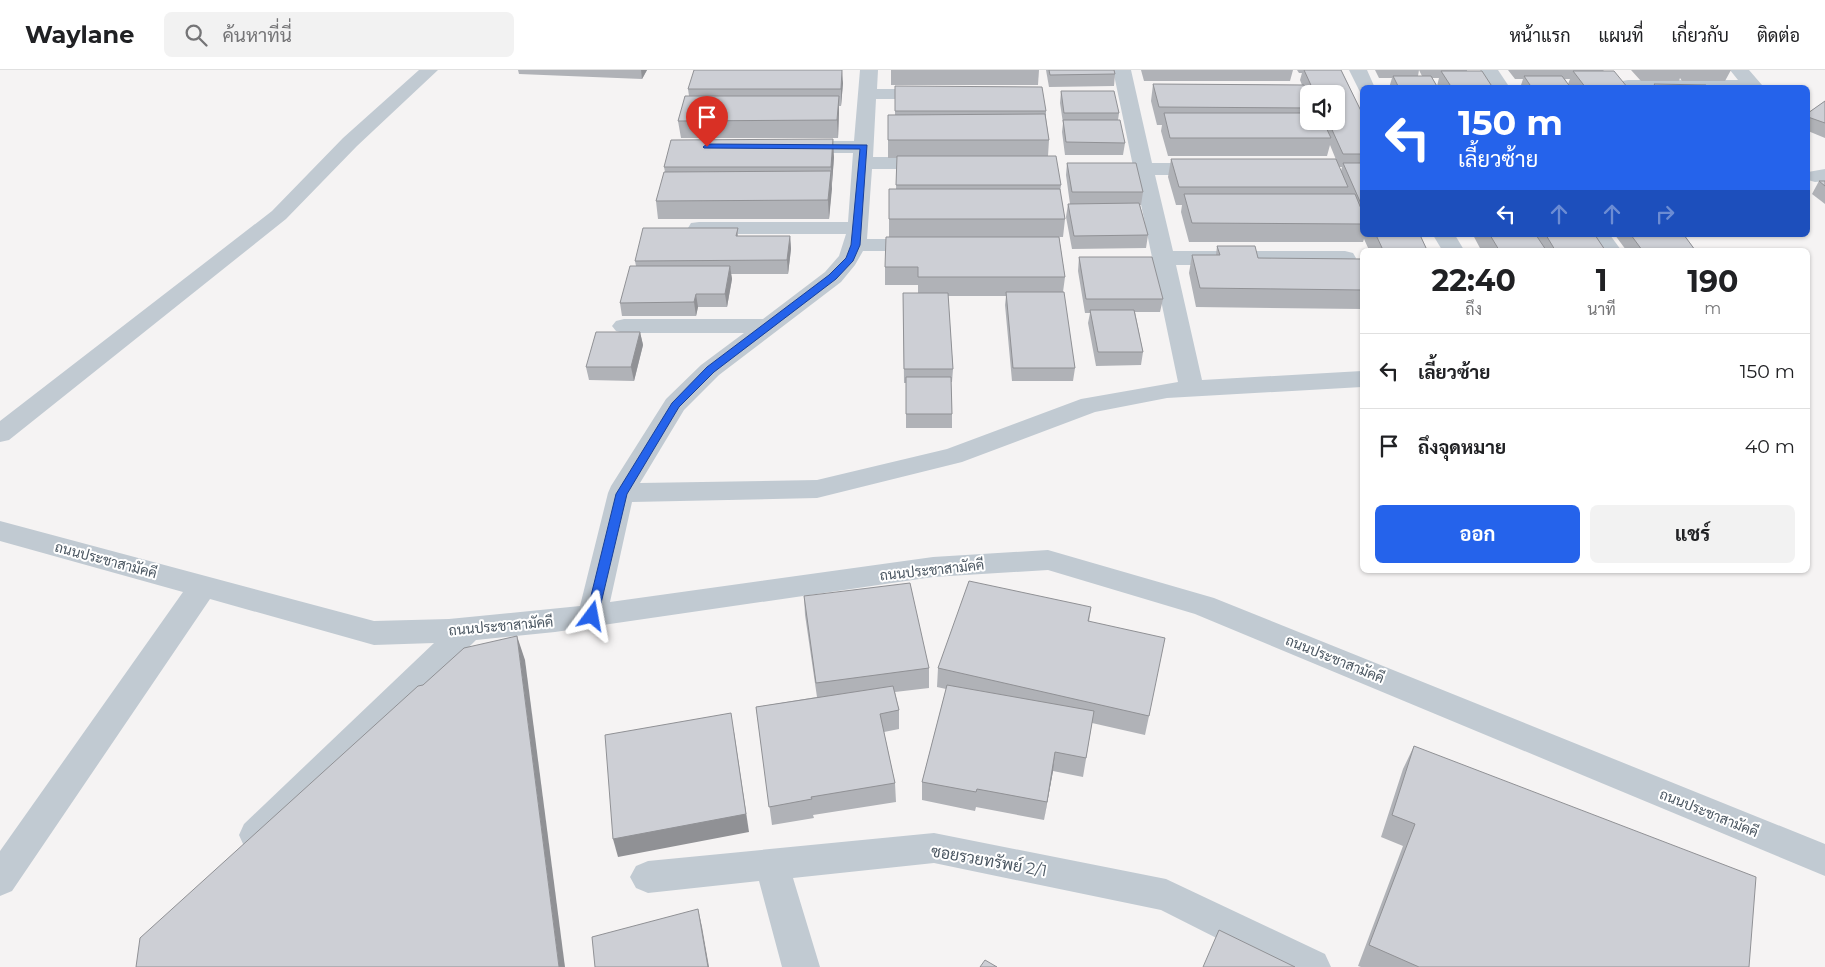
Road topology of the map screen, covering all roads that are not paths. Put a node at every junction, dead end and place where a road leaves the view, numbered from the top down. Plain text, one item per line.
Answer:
1 (429, 70) edge
2 (1122, 70) edge
3 (1358, 70) edge
4 (1489, 70) edge
5 (1616, 70) edge
6 (1739, 70) edge
7 (864, 80) edge
8 (1365, 85) edge
9 (1499, 85) edge
10 (1628, 85) edge
11 (1753, 85) edge
12 (945, 94) edge
13 (776, 147) edge
14 (864, 155) junction
15 (949, 163) edge
16 (1144, 169) junction
17 (1223, 169) edge
18 (679, 228) edge
19 (857, 237) junction
20 (1445, 237) edge
21 (1600, 237) edge
22 (945, 245) edge
23 (1452, 248) edge
24 (1609, 248) edge
25 (1163, 258) junction
26 (1344, 258) edge
27 (624, 326) dead end
28 (767, 326) junction
29 (1360, 379) edge
30 (1192, 389) junction
31 (0, 434) edge
32 (621, 494) junction
33 (0, 531) edge
34 (203, 586) junction
35 (592, 616) junction
36 (468, 629) junction
37 (234, 856) edge
38 (1825, 860) edge
39 (772, 865) junction
40 (648, 877) dead end
41 (0, 880) edge
42 (801, 967) edge
43 (1312, 967) edge

1 - 31 street
2 - 16 street
3 - 8 street
4 - 9 street
5 - 10 street
6 - 11 street
7 - 12 street
7 - 14 street
13 - 14 street
14 - 15 street
14 - 19 street
16 - 17 street
16 - 25 street
18 - 19 street
19 - 22 street
19 - 28 street
20 - 23 street
21 - 24 street
25 - 26 street
25 - 30 street
27 - 28 street
28 - 32 street
29 - 30 street
30 - 32 street
32 - 35 street
33 - 34 street, ถนนประชาสามัคคี
34 - 36 street, ถนนประชาสามัคคี
34 - 41 street
35 - 36 street, ถนนประชาสามัคคี
35 - 38 street, ถนนประชาสามัคคี
36 - 37 street
39 - 40 street, ซอยรวยทรัพย์ 2/1
39 - 42 street
39 - 43 street, ซอยรวยทรัพย์ 2/1

